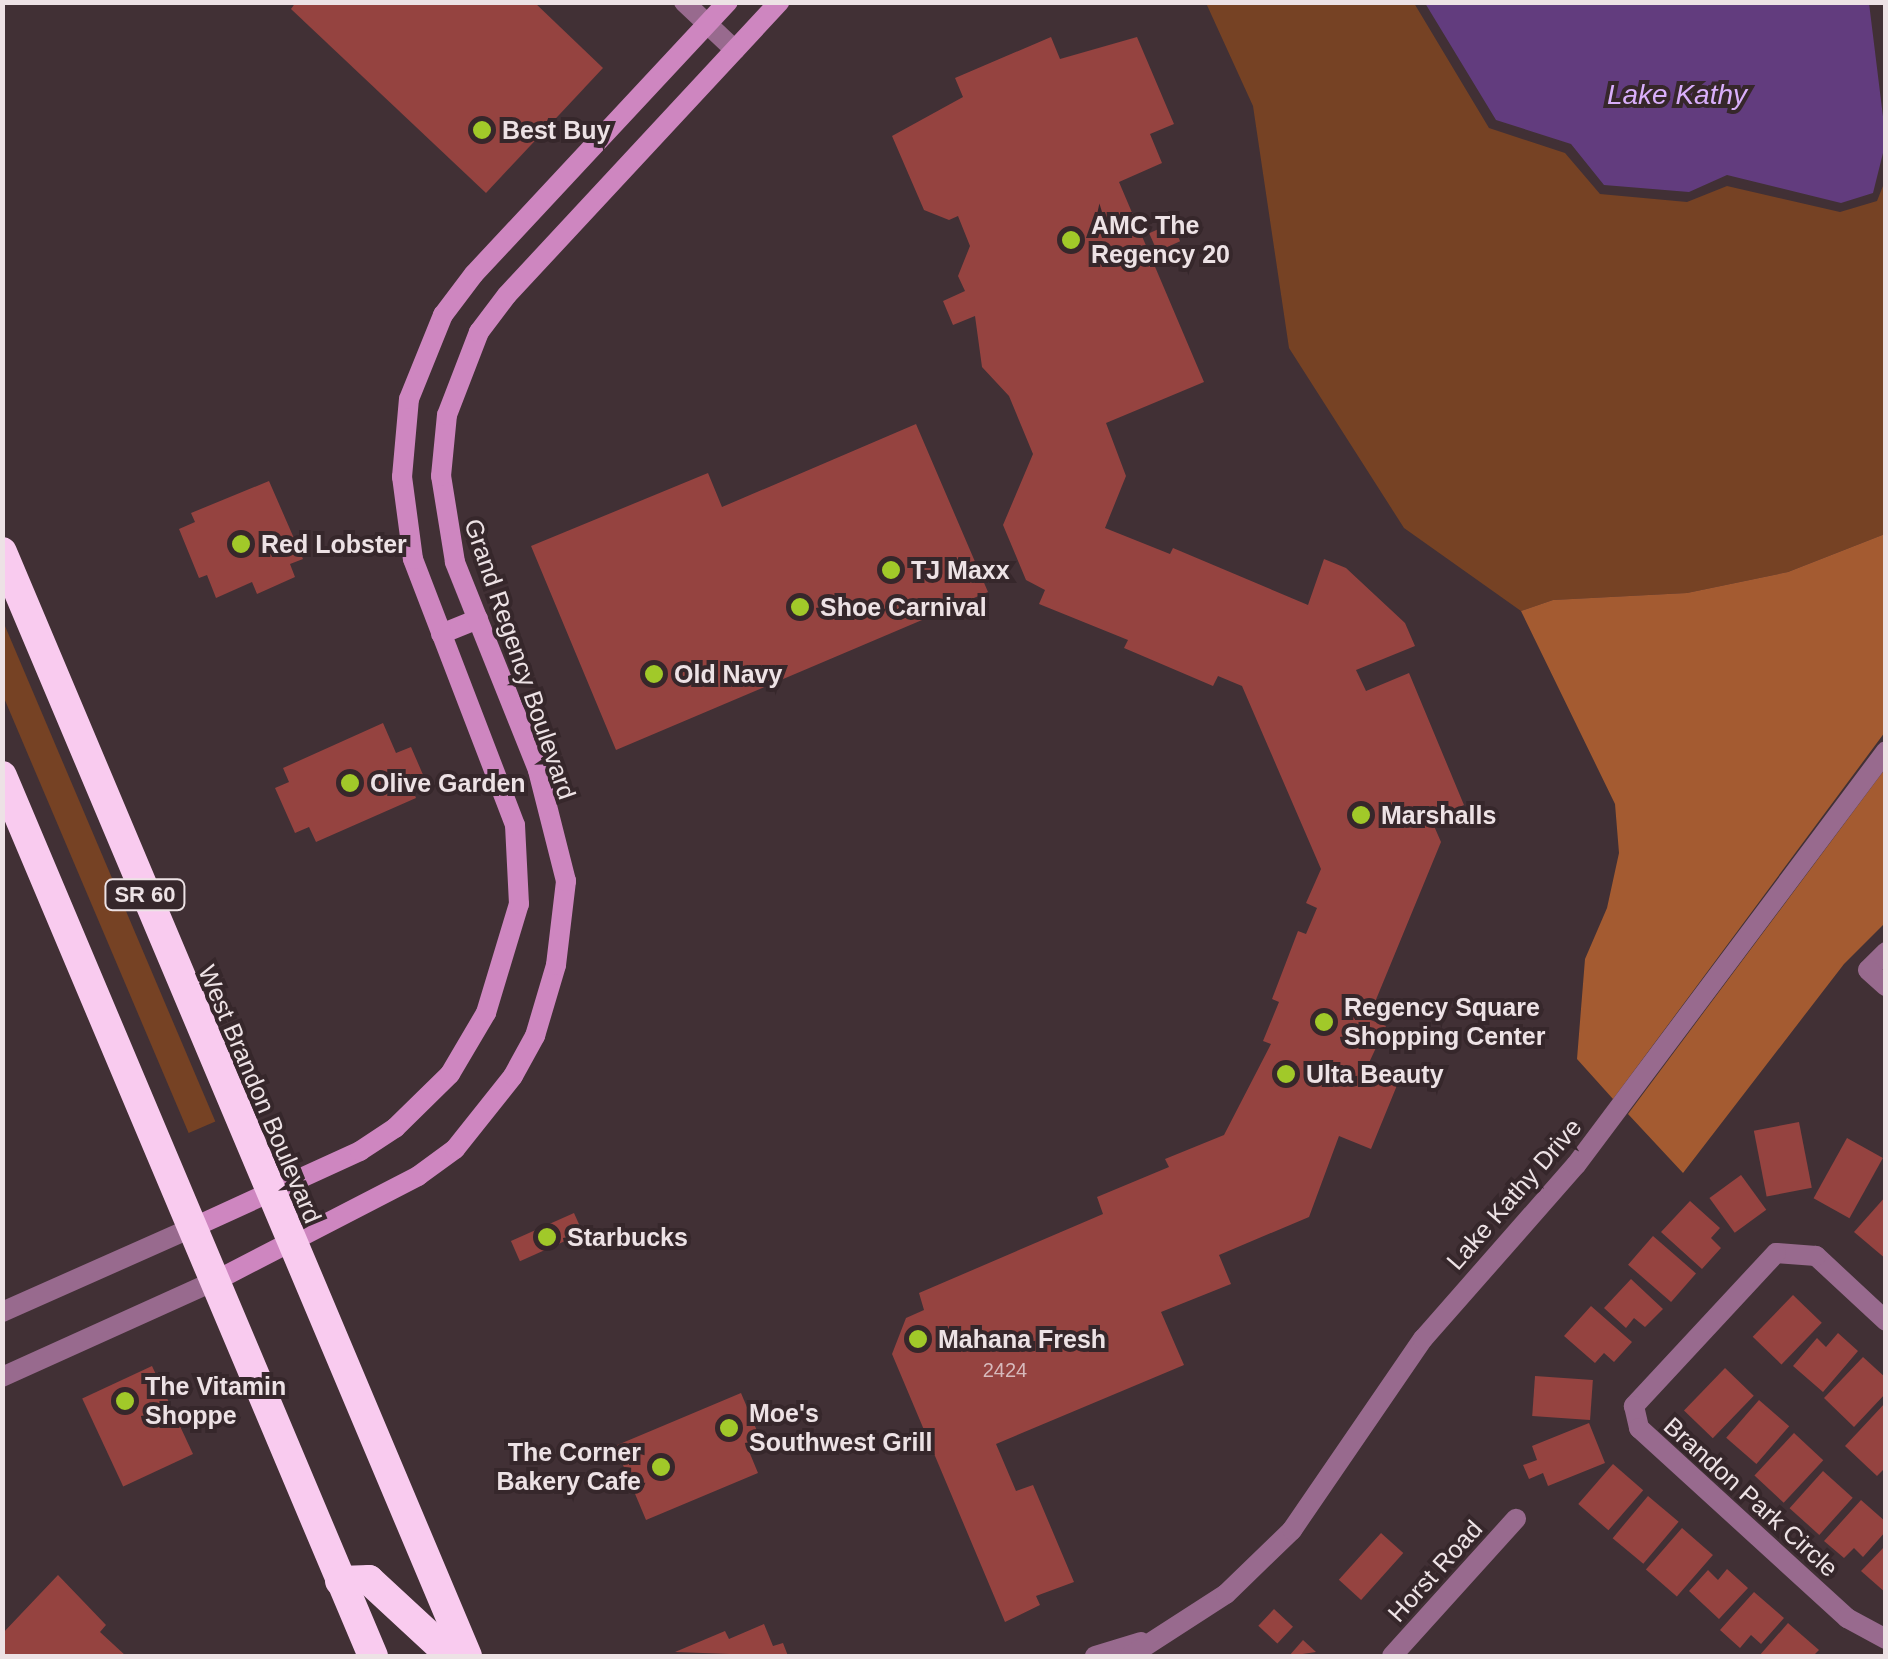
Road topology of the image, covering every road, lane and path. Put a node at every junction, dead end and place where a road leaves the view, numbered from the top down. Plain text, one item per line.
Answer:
1 (684, 2) edge
2 (728, 2) edge
3 (778, 2) edge
4 (708, 25) junction
5 (734, 50) junction
6 (503, 241) junction
7 (532, 266) junction
8 (2, 531) edge
9 (2, 552) edge
10 (22, 598) junction
11 (478, 619) junction
12 (441, 634) junction
13 (1886, 751) edge
14 (2, 776) edge
15 (1886, 952) edge
16 (1886, 986) edge
17 (268, 1192) junction
18 (192, 1228) junction
19 (290, 1245) junction
20 (215, 1282) junction
21 (2, 1312) edge
22 (1886, 1321) edge
23 (2, 1377) edge
24 (1516, 1518) dead end
25 (340, 1581) junction
26 (1886, 1639) edge
27 (1152, 1640) junction
28 (374, 1656) edge
29 (451, 1656) edge
30 (468, 1656) edge
31 (1095, 1656) edge
32 (1130, 1656) edge
33 (1392, 1656) edge

1 - 4 street
2 - 4 street
3 - 5 street, Grand Regency Boulevard
4 - 5 street
4 - 6 street
5 - 7 street, Grand Regency Boulevard
6 - 7 street
6 - 12 street
7 - 11 street, Grand Regency Boulevard
8 - 10 highway
9 - 10 highway, West Brandon Boulevard / SR 60
10 - 17 highway, West Brandon Boulevard / SR 60
11 - 12 street
11 - 19 street, Grand Regency Boulevard
12 - 17 street
13 - 27 street, Lake Kathy Drive
14 - 18 highway
15 - 16 street
17 - 18 street
17 - 19 highway, West Brandon Boulevard / SR 60
18 - 20 highway
18 - 21 street
19 - 20 street, Grand Regency Boulevard
19 - 30 highway, West Brandon Boulevard / SR 60
20 - 23 street
20 - 25 highway
22 - 26 street, Brandon Park Circle
24 - 33 street, Horst Road
25 - 28 highway
25 - 29 highway
27 - 31 street, Lake Kathy Drive
27 - 32 street, Lake Kathy Drive

